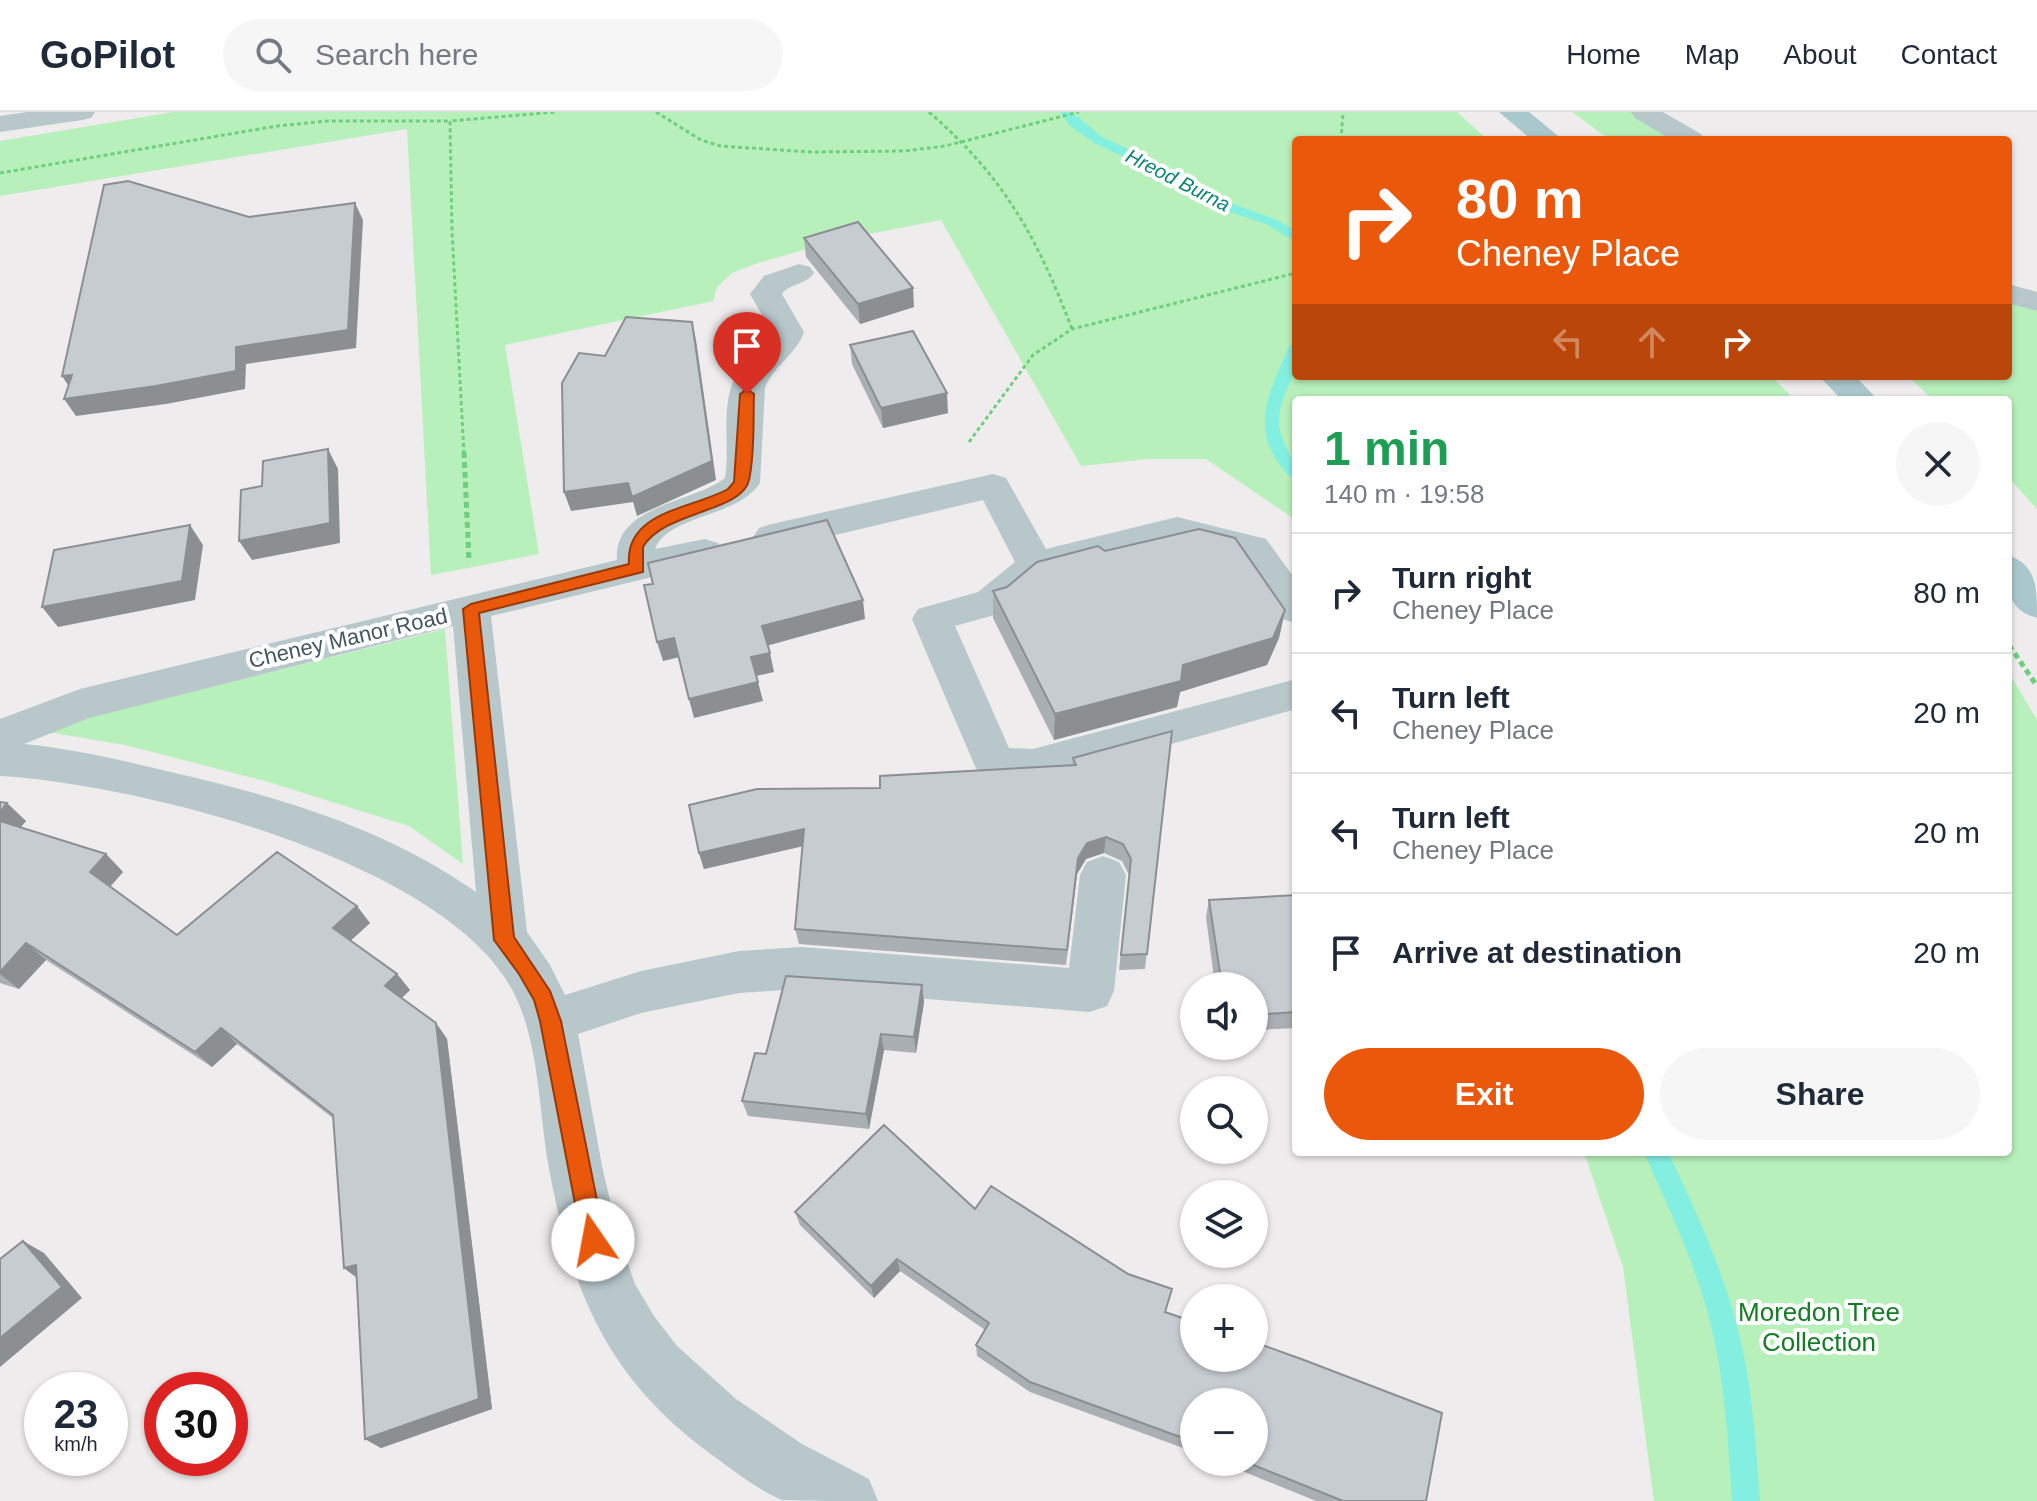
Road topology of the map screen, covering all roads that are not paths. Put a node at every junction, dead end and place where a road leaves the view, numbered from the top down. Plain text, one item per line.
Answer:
1 (1512, 112) edge
2 (1644, 112) edge
3 (73, 113) edge
4 (0, 124) edge
5 (1544, 136) edge
6 (1684, 136) edge
7 (799, 273) dead end
8 (2012, 294) edge
9 (2037, 302) edge
10 (1840, 380) edge
11 (1857, 396) edge
12 (1036, 565) junction
13 (637, 568) junction
14 (2012, 573) edge
15 (1292, 603) edge
16 (2037, 604) edge
17 (471, 609) junction
18 (1292, 695) edge
19 (0, 736) edge
20 (0, 759) edge
21 (1103, 875) dead end
22 (504, 940) junction
23 (551, 1021) junction
24 (783, 1487) edge
25 (847, 1501) edge

1 - 5 main road
2 - 6 street
3 - 4 street
7 - 13 street
8 - 9 street
10 - 11 main road
12 - 13 street
12 - 15 street
12 - 18 street
13 - 17 street
14 - 16 main road
17 - 19 street, Cheney Manor Road
17 - 22 street, Cheney Manor Road
20 - 22 street
21 - 23 street
22 - 23 street
23 - 24 street
24 - 25 street

